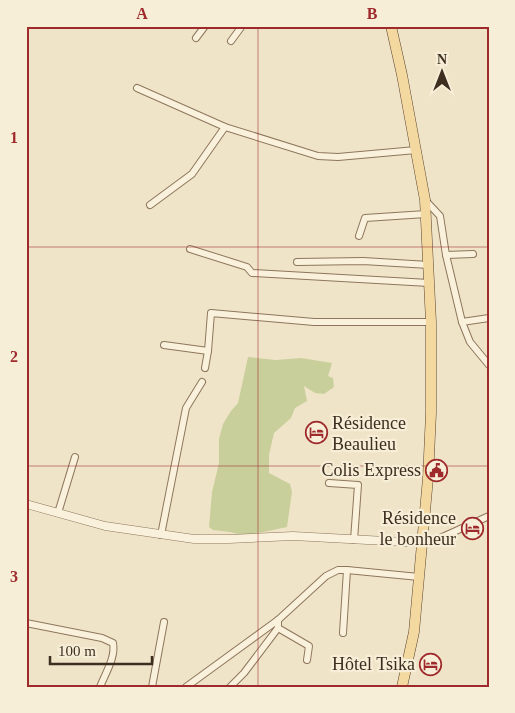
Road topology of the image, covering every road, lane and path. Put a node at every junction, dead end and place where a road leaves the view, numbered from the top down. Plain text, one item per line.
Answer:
1 (205, 26) edge
2 (242, 26) edge
3 (391, 26) edge
4 (196, 38) dead end
5 (231, 41) dead end
6 (137, 88) dead end
7 (225, 127) junction
8 (416, 150) junction
9 (425, 200) junction
10 (150, 205) dead end
11 (426, 214) junction
12 (359, 236) dead end
13 (190, 249) dead end
14 (446, 254) junction
15 (473, 254) dead end
16 (297, 262) dead end
17 (429, 265) junction
18 (429, 283) junction
19 (489, 318) edge
20 (431, 322) junction
21 (462, 322) junction
22 (164, 345) dead end
23 (208, 351) junction
24 (489, 365) edge
25 (205, 368) dead end
26 (202, 382) dead end
27 (75, 458) dead end
28 (329, 483) dead end
29 (26, 504) edge
30 (58, 513) junction
31 (489, 516) edge
32 (161, 534) junction
33 (354, 540) junction
34 (423, 543) junction
35 (347, 570) junction
36 (420, 577) junction
37 (164, 622) dead end
38 (26, 623) edge
39 (278, 624) junction
40 (343, 633) dead end
41 (307, 660) dead end
42 (100, 687) edge
43 (152, 687) edge
44 (186, 687) edge
45 (230, 687) edge
46 (402, 687) edge

1 - 4 street
2 - 5 street
3 - 8 main road
6 - 7 street
7 - 8 street
7 - 10 street
8 - 9 main road
9 - 11 main road
9 - 14 street
11 - 12 street
11 - 17 main road
13 - 18 street
14 - 15 street
14 - 21 street
16 - 17 street
17 - 18 main road
18 - 20 main road
19 - 21 street
20 - 23 street
20 - 34 main road
21 - 24 street
22 - 23 street
23 - 25 street
26 - 32 street
27 - 30 street
28 - 33 street
29 - 30 street
30 - 32 street
31 - 34 street
32 - 33 street
33 - 34 street
34 - 36 main road
35 - 36 street
35 - 39 street
35 - 40 street
36 - 46 main road
37 - 43 street
38 - 42 street
39 - 41 street
39 - 44 street
39 - 45 street

